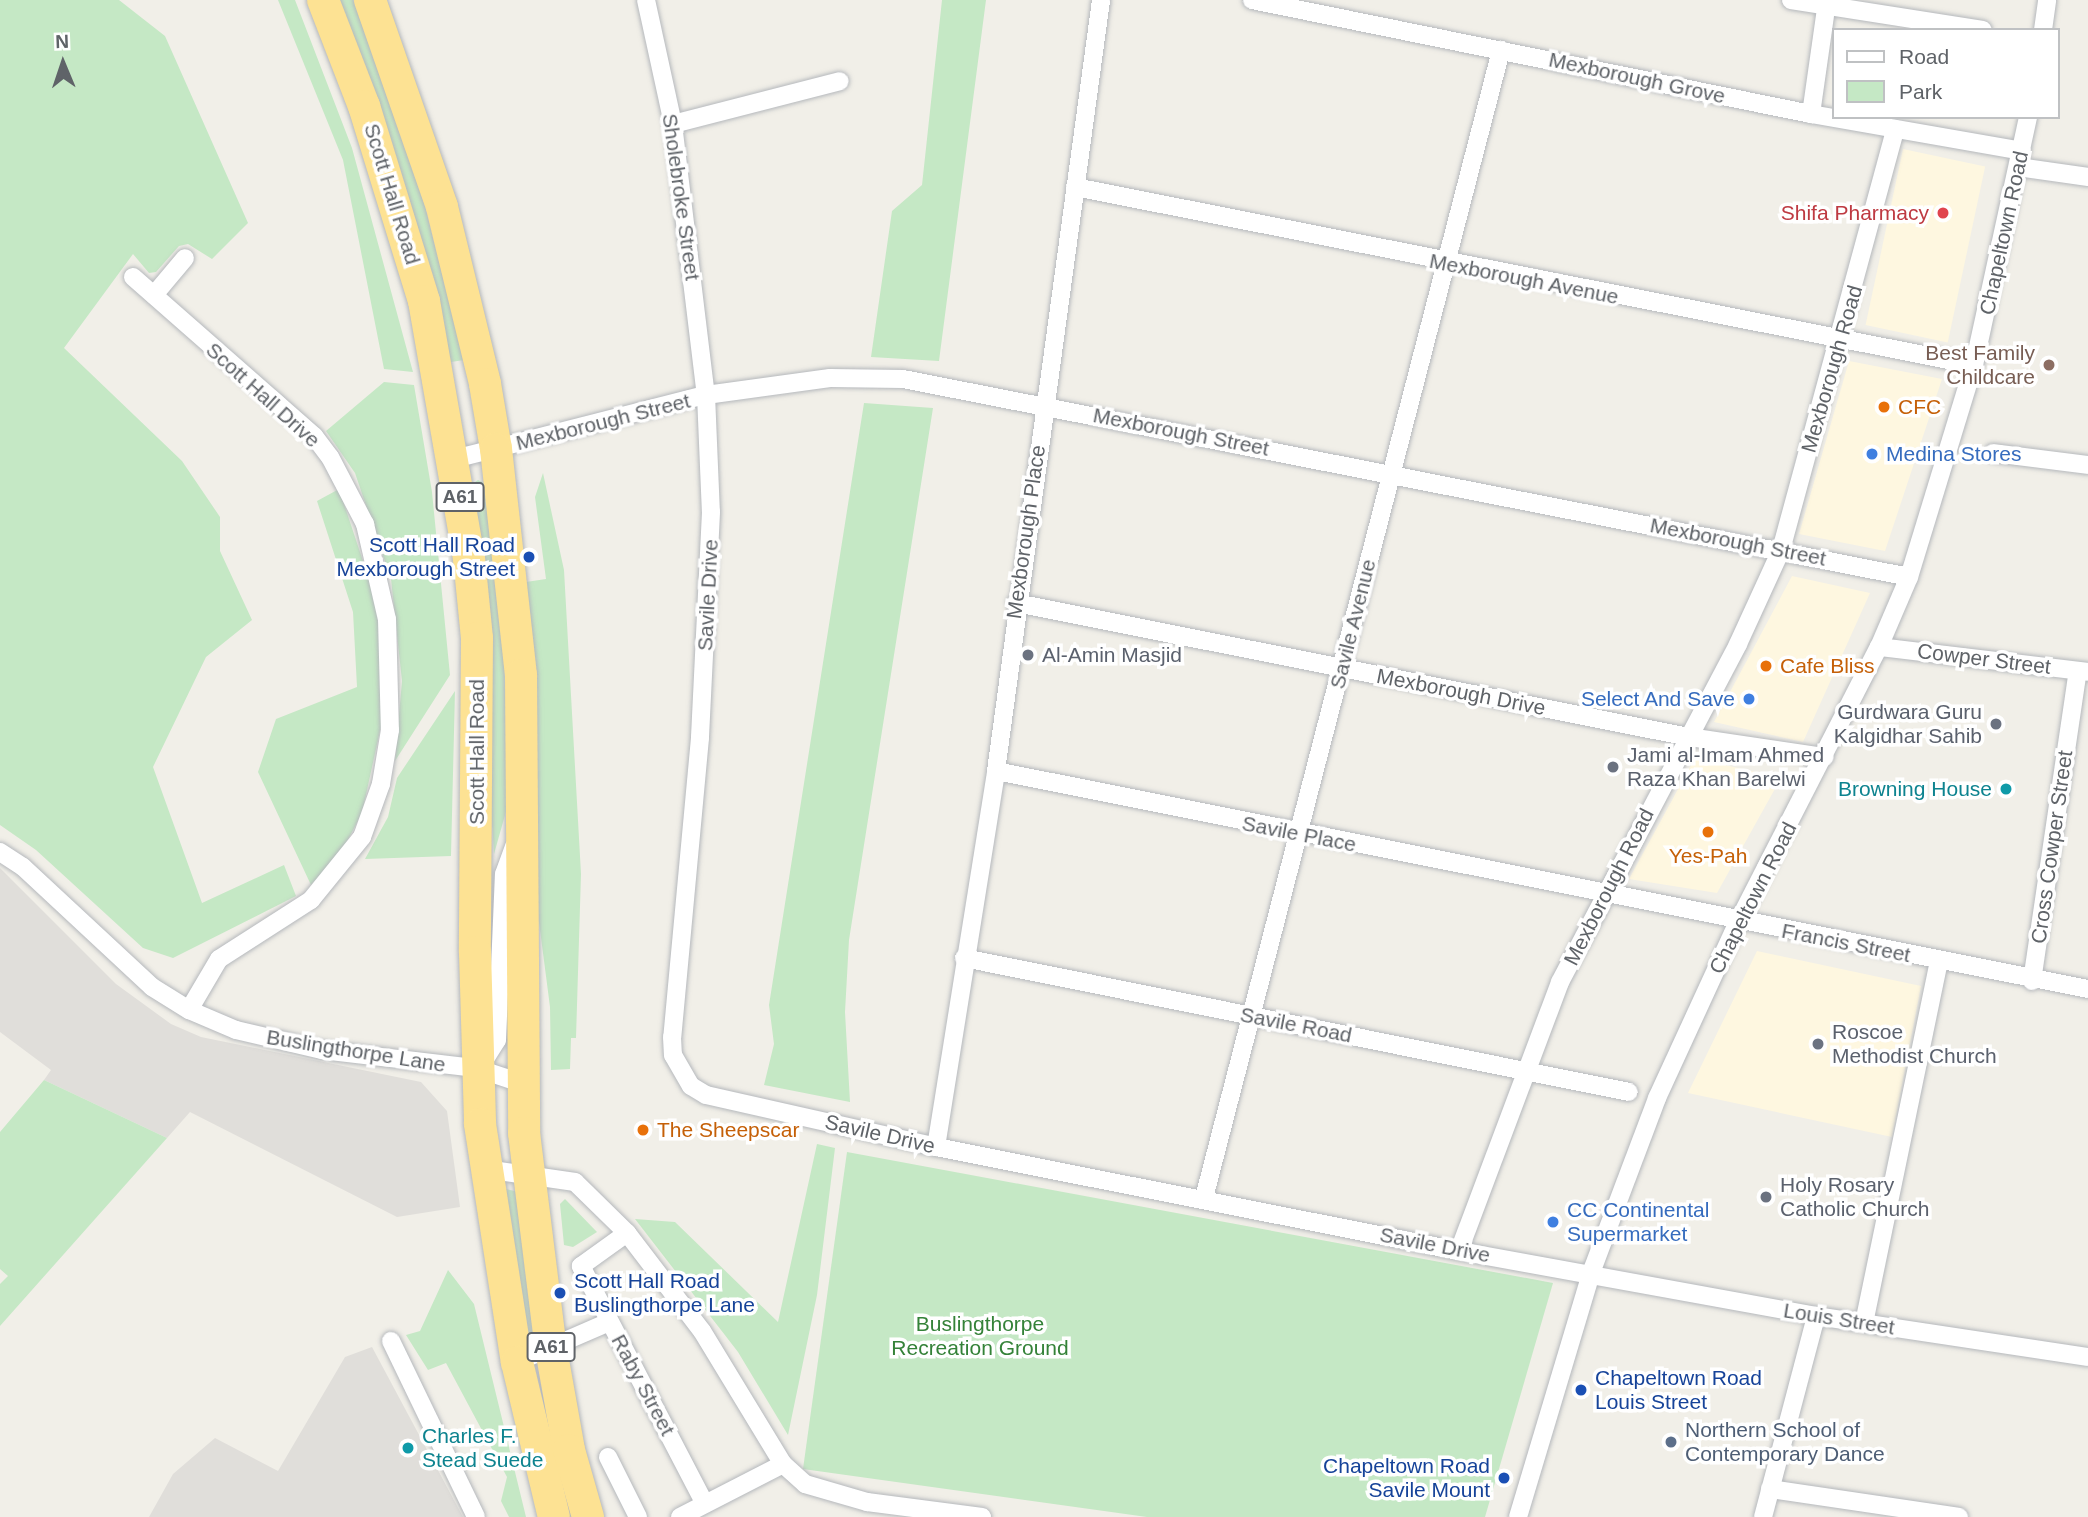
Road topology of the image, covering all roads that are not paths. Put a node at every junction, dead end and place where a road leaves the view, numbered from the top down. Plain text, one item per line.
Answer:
1 (323, 0) edge
2 (370, 0) edge
3 (646, 0) edge
4 (1101, 0) edge
5 (1252, 0) edge
6 (1791, 0) edge
7 (2047, 0) edge
8 (1334, 8) edge
9 (1826, 8) junction
10 (1969, 28) edge
11 (2043, 28) edge
12 (1501, 50) junction
13 (840, 80) dead end
14 (1811, 114) junction
15 (1832, 118) edge
16 (1839, 119) edge
17 (2028, 119) edge
18 (673, 124) junction
19 (1895, 129) junction
20 (2020, 159) junction
21 (2088, 177) edge
22 (1075, 187) junction
23 (185, 258) dead end
24 (1446, 264) junction
25 (133, 277) dead end
26 (154, 295) junction
27 (1841, 341) junction
28 (1974, 365) junction
29 (706, 395) junction
30 (1044, 404) junction
31 (496, 449) junction
32 (1993, 453) dead end
33 (454, 458) junction
34 (2088, 465) edge
35 (1391, 474) junction
36 (1781, 550) junction
37 (1909, 577) junction
38 (1016, 603) junction
39 (1879, 647) junction
40 (1342, 669) junction
41 (2083, 671) edge
42 (1689, 737) junction
43 (1825, 757) junction
44 (996, 771) junction
45 (524, 818) junction
46 (1298, 835) junction
47 (0, 852) edge
48 (1604, 893) junction
49 (1738, 922) junction
50 (964, 958) junction
51 (1939, 961) junction
52 (2032, 981) junction
53 (2088, 989) edge
54 (190, 1010) junction
55 (1252, 1016) junction
56 (477, 1068) junction
57 (1526, 1069) junction
58 (521, 1083) junction
59 (1657, 1098) junction
60 (936, 1147) junction
61 (485, 1169) junction
62 (529, 1175) junction
63 (1203, 1198) junction
64 (626, 1233) junction
65 (1459, 1251) junction
66 (1591, 1273) junction
67 (1816, 1316) junction
68 (609, 1322) junction
69 (1864, 1323) junction
70 (391, 1341) dead end
71 (551, 1349) junction
72 (2088, 1357) edge
73 (517, 1362) junction
74 (608, 1457) dead end
75 (783, 1464) junction
76 (1770, 1489) junction
77 (705, 1504) junction
78 (476, 1517) edge
79 (554, 1517) edge
80 (588, 1517) edge
81 (638, 1517) edge
82 (680, 1517) edge
83 (982, 1517) edge
84 (1518, 1517) edge
85 (1763, 1517) edge
86 (1959, 1517) edge

1 - 33 highway, Scott Hall Road / A61
2 - 31 highway, Scott Hall Road / A61
3 - 18 street, Sholebroke Street
4 - 22 street, Mexborough Place
5 - 8 street, Mexborough Grove
6 - 9 street
7 - 11 street
8 - 12 street, Mexborough Grove
9 - 10 street
9 - 14 street
12 - 14 street, Mexborough Grove
12 - 24 street, Savile Avenue
13 - 18 street
14 - 15 street, Mexborough Grove
16 - 19 street, Mexborough Grove
17 - 20 street, Chapeltown Road
18 - 29 street, Sholebroke Street
19 - 20 street, Mexborough Grove
19 - 27 street, Mexborough Road
20 - 21 street, Mexborough Grove
20 - 28 street, Chapeltown Road
22 - 24 street, Mexborough Avenue
22 - 30 street, Mexborough Place
23 - 26 street
24 - 27 street, Mexborough Avenue
24 - 35 street, Savile Avenue
25 - 26 street, Scott Hall Drive
26 - 54 street, Scott Hall Drive
27 - 28 street, Mexborough Avenue
27 - 36 street, Mexborough Road
28 - 37 street, Chapeltown Road
29 - 30 street, Mexborough Street
29 - 31 street, Mexborough Street
29 - 60 street, Savile Drive
30 - 35 street, Mexborough Street
30 - 38 street, Mexborough Place
31 - 33 street, Mexborough Street
31 - 45 highway, Scott Hall Road / A61
32 - 34 street
33 - 56 highway, Scott Hall Road / A61
35 - 36 street, Mexborough Street
35 - 40 street, Savile Avenue
36 - 37 street, Mexborough Street
36 - 42 street, Mexborough Road
37 - 39 street, Chapeltown Road
38 - 40 street, Mexborough Drive
38 - 44 street, Mexborough Place
39 - 41 street, Cowper Street
39 - 43 street, Chapeltown Road
40 - 42 street, Mexborough Drive
40 - 46 street, Savile Avenue
41 - 52 street, Cross Cowper Street
42 - 43 street, Mexborough Drive
42 - 48 street, Mexborough Road
43 - 49 street, Chapeltown Road
44 - 46 street, Savile Place
44 - 50 street, Mexborough Place
45 - 56 street, Scott Hall Road
45 - 58 highway, Scott Hall Road / A61
46 - 48 street, Savile Place
46 - 55 street, Savile Avenue
47 - 54 street, Buslingthorpe Lane
48 - 49 street, Francis Street
48 - 57 street, Mexborough Road
49 - 51 street, Francis Street
49 - 59 street, Chapeltown Road
50 - 55 street, Savile Road
50 - 60 street, Mexborough Place
51 - 52 street, Francis Street
51 - 69 street
52 - 53 street, Francis Street
54 - 56 street, Buslingthorpe Lane
55 - 57 street, Savile Road
55 - 63 street, Savile Avenue
56 - 58 street, Buslingthorpe Lane
56 - 61 highway, Scott Hall Road / A61
57 - 59 street, Savile Road
57 - 65 street, Mexborough Road
58 - 62 highway, Scott Hall Road / A61
59 - 66 street, Chapeltown Road
60 - 63 street, Savile Drive
61 - 62 street
61 - 73 highway, Scott Hall Road / A61
62 - 64 street
62 - 71 highway, Scott Hall Road / A61
63 - 65 street, Savile Drive
64 - 68 street, Raby Street
64 - 75 street
65 - 66 street, Savile Drive
66 - 67 street, Louis Street
66 - 84 street, Chapeltown Road
67 - 69 street, Louis Street
67 - 76 street
68 - 71 street
68 - 77 street, Raby Street
69 - 72 street, Louis Street
70 - 78 street
71 - 73 street
71 - 80 highway, Scott Hall Road / A61
73 - 79 highway, Scott Hall Road / A61
74 - 81 street
75 - 77 street
75 - 83 street
76 - 85 street
76 - 86 street
77 - 82 street

